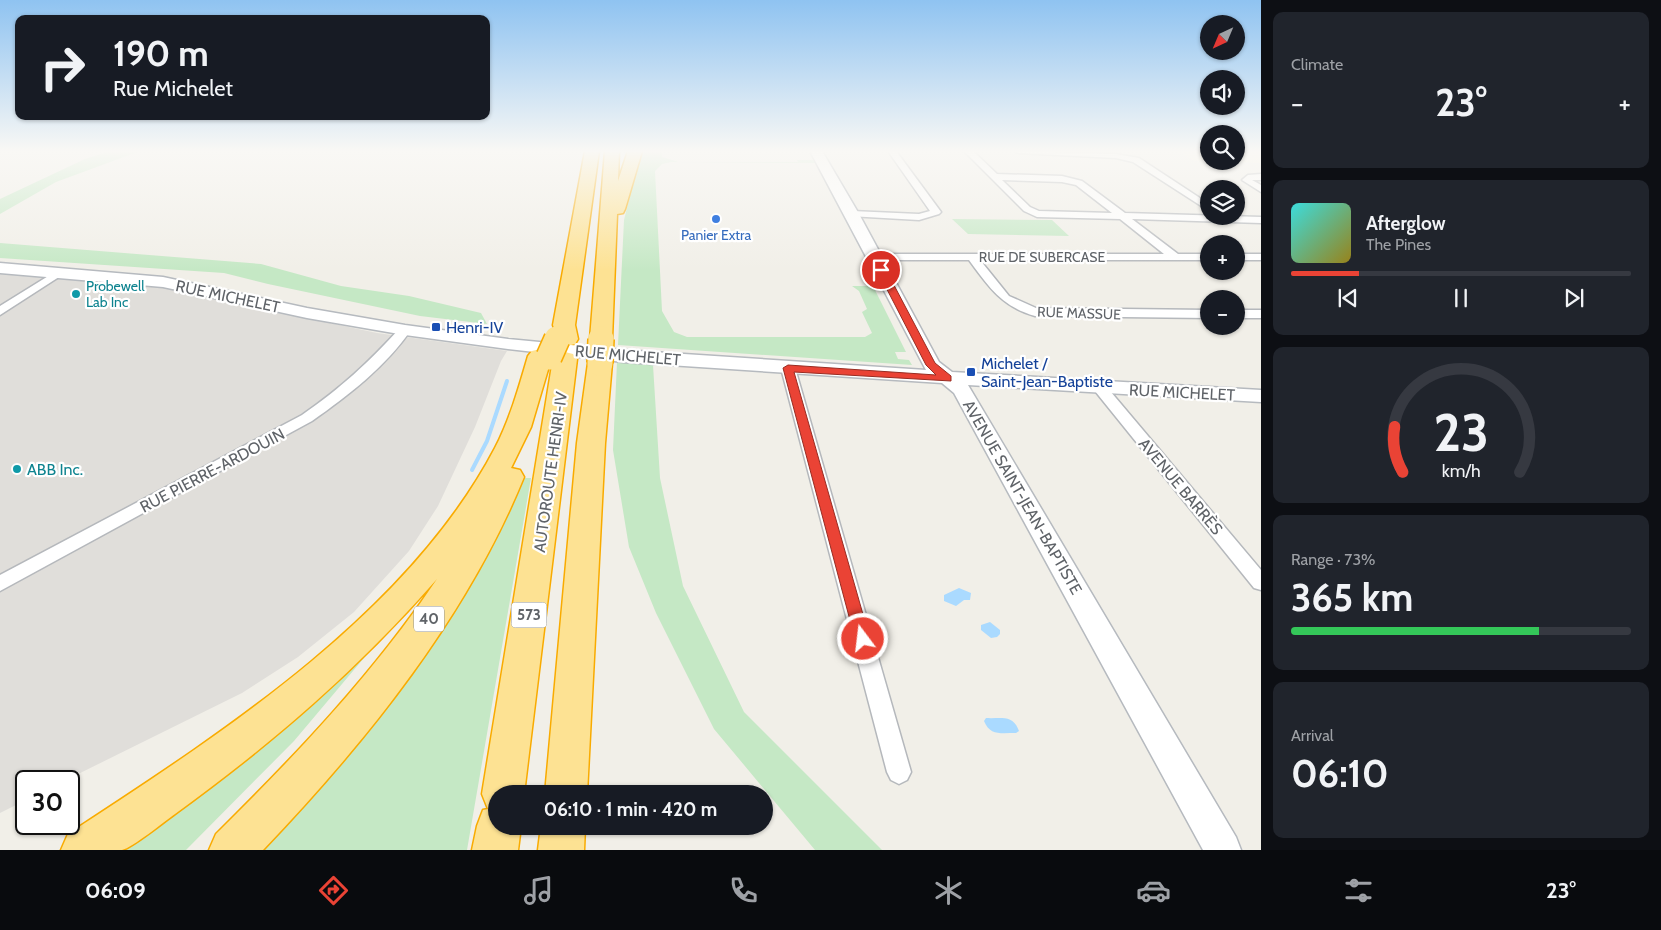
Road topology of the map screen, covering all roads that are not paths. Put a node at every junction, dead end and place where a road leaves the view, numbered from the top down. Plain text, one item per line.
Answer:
1 (585, 191) edge
2 (610, 191) edge
3 (625, 191) edge
4 (839, 191) edge
5 (921, 191) edge
6 (1008, 191) edge
7 (1089, 191) edge
8 (1183, 191) edge
9 (1200, 202) edge
10 (852, 214) junction
11 (1124, 218) junction
12 (1200, 218) edge
13 (1245, 219) edge
14 (1261, 220) edge
15 (609, 229) junction
16 (972, 257) junction
17 (1175, 257) junction
18 (1200, 257) edge
19 (1245, 257) edge
20 (1261, 257) edge
21 (875, 258) junction
22 (0, 268) edge
23 (58, 273) junction
24 (0, 312) edge
25 (1200, 314) edge
26 (1245, 314) edge
27 (1261, 314) edge
28 (404, 330) junction
29 (556, 345) junction
30 (788, 368) junction
31 (947, 378) junction
32 (1100, 388) junction
33 (1261, 396) edge
34 (1261, 583) edge
35 (0, 584) edge
36 (899, 772) dead end
37 (505, 785) edge
38 (567, 785) edge
39 (498, 835) edge
40 (562, 835) edge
41 (237, 845) edge
42 (84, 850) edge
43 (495, 850) edge
44 (561, 850) edge
45 (1223, 850) edge

1 - 29 highway
2 - 15 highway
3 - 15 highway
4 - 10 street, AVENUE SAINT-JEAN-BAPTISTE
5 - 10 street
6 - 11 street
7 - 11 street
8 - 9 street
10 - 21 street, AVENUE SAINT-JEAN-BAPTISTE
11 - 12 street
11 - 17 street
13 - 14 street
15 - 38 highway
16 - 17 street, RUE DE SUBERCASE
16 - 21 street, RUE DE SUBERCASE
16 - 25 street, RUE MASSUE
17 - 18 street, RUE DE SUBERCASE
19 - 20 street
21 - 31 street, AVENUE SAINT-JEAN-BAPTISTE
22 - 23 street, RUE MICHELET
23 - 24 street
23 - 28 street, RUE MICHELET
26 - 27 street
28 - 30 street, RUE MICHELET
28 - 35 street, RUE PIERRE-ARDOUIN
29 - 37 highway, AUTOROUTE HENRI-IV / 573
29 - 41 highway, 40
29 - 42 highway
30 - 31 street, RUE MICHELET
30 - 36 street
31 - 32 street, RUE MICHELET
31 - 45 street, AVENUE SAINT-JEAN-BAPTISTE
32 - 33 street, RUE MICHELET
32 - 34 street, AVENUE BARRÈS
39 - 43 highway
40 - 44 highway

